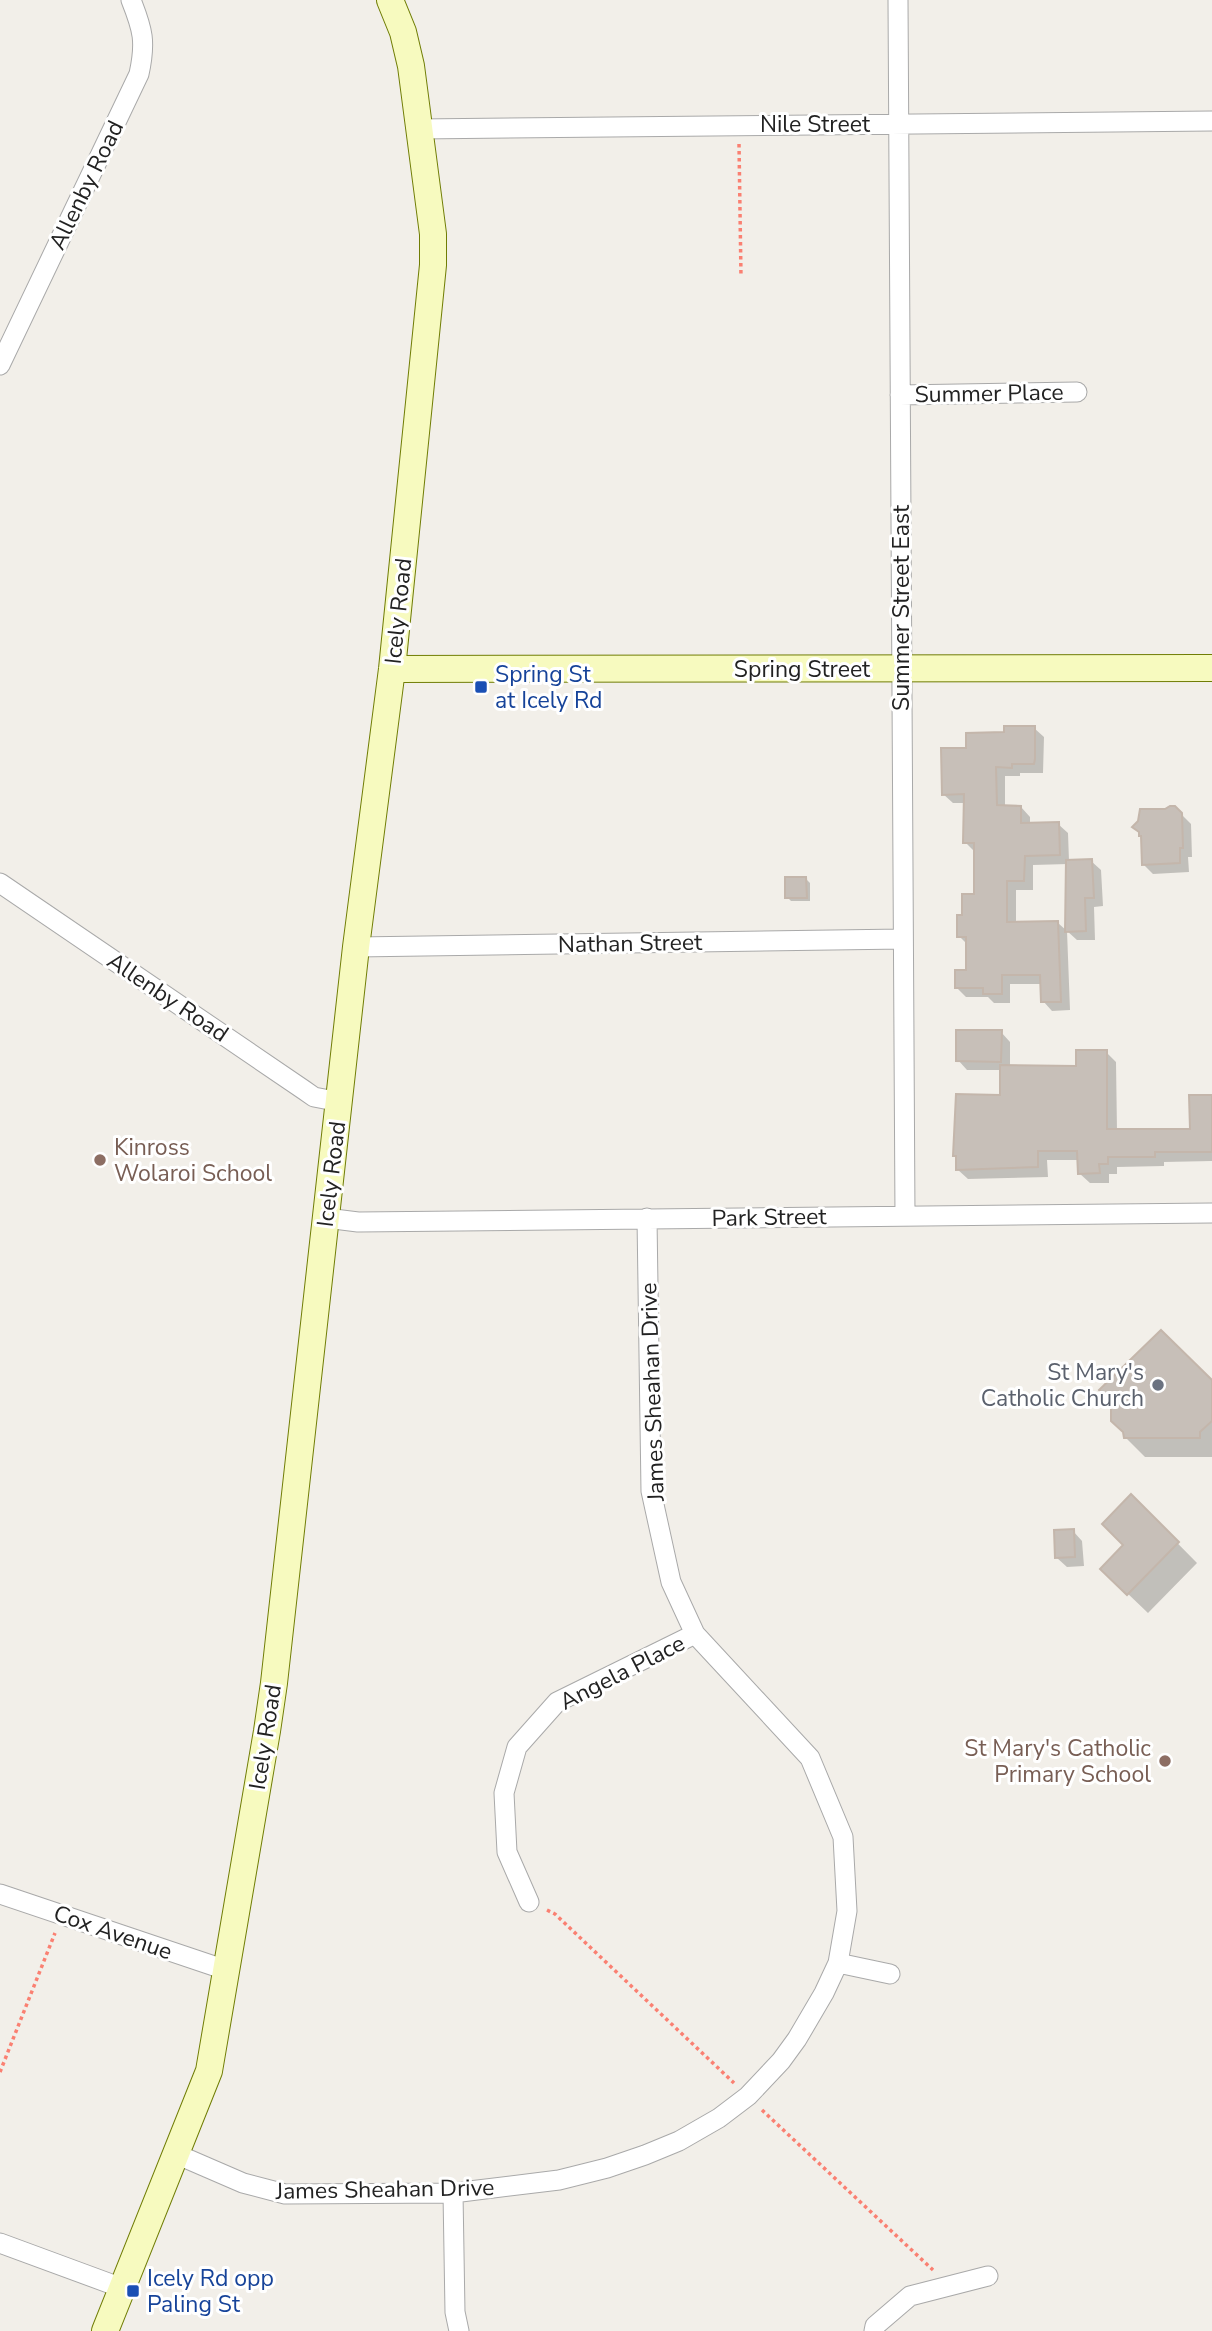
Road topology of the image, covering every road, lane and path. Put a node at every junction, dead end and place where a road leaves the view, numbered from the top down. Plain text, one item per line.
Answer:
1 (131, 0) edge
2 (390, 0) edge
3 (898, 0) edge
4 (1212, 121) edge
5 (899, 123) junction
6 (739, 125) junction
7 (418, 129) junction
8 (741, 277) dead end
9 (0, 365) edge
10 (1077, 392) dead end
11 (900, 395) junction
12 (1212, 668) edge
13 (392, 669) junction
14 (902, 669) junction
15 (0, 883) edge
16 (903, 939) junction
17 (356, 947) junction
18 (340, 1102) junction
19 (1212, 1213) edge
20 (905, 1216) junction
21 (326, 1218) junction
22 (647, 1218) junction
23 (695, 1634) junction
24 (0, 1894) edge
25 (530, 1902) dead end
26 (61, 1915) junction
27 (838, 1963) junction
28 (226, 1970) junction
29 (890, 1974) dead end
30 (0, 2072) edge
31 (176, 2154) junction
32 (453, 2193) junction
33 (0, 2243) edge
34 (988, 2276) dead end
35 (122, 2288) junction
36 (105, 2331) edge
37 (459, 2331) edge
38 (874, 2331) edge

1 - 9 street, Allenby Road
2 - 7 street, Icely Road
3 - 5 street, Summer Street East
4 - 5 street, Nile Street
5 - 6 street, Nile Street
5 - 11 street, Summer Street East
6 - 7 street, Nile Street
6 - 8 path
7 - 13 street, Icely Road
10 - 11 street, Summer Place
11 - 14 street, Summer Street East
12 - 14 street, Spring Street
13 - 14 street, Spring Street
13 - 17 street, Icely Road
14 - 16 street, Summer Street East
15 - 18 street, Allenby Road
16 - 17 street, Nathan Street
16 - 20 street, Summer Street East
17 - 18 street, Icely Road
18 - 21 street, Icely Road
19 - 20 street, Park Street
20 - 22 street, Park Street
21 - 22 street, Park Street
21 - 28 street, Icely Road
22 - 23 street, James Sheahan Drive
23 - 25 street, Angela Place
23 - 27 street, James Sheahan Drive
24 - 26 street, Cox Avenue
26 - 28 street, Cox Avenue
26 - 30 path
27 - 29 street
27 - 32 street, James Sheahan Drive
28 - 31 street, Icely Road
31 - 32 street, James Sheahan Drive
31 - 35 street, Icely Road
32 - 37 street
33 - 35 street
34 - 38 street
35 - 36 street, Icely Road

